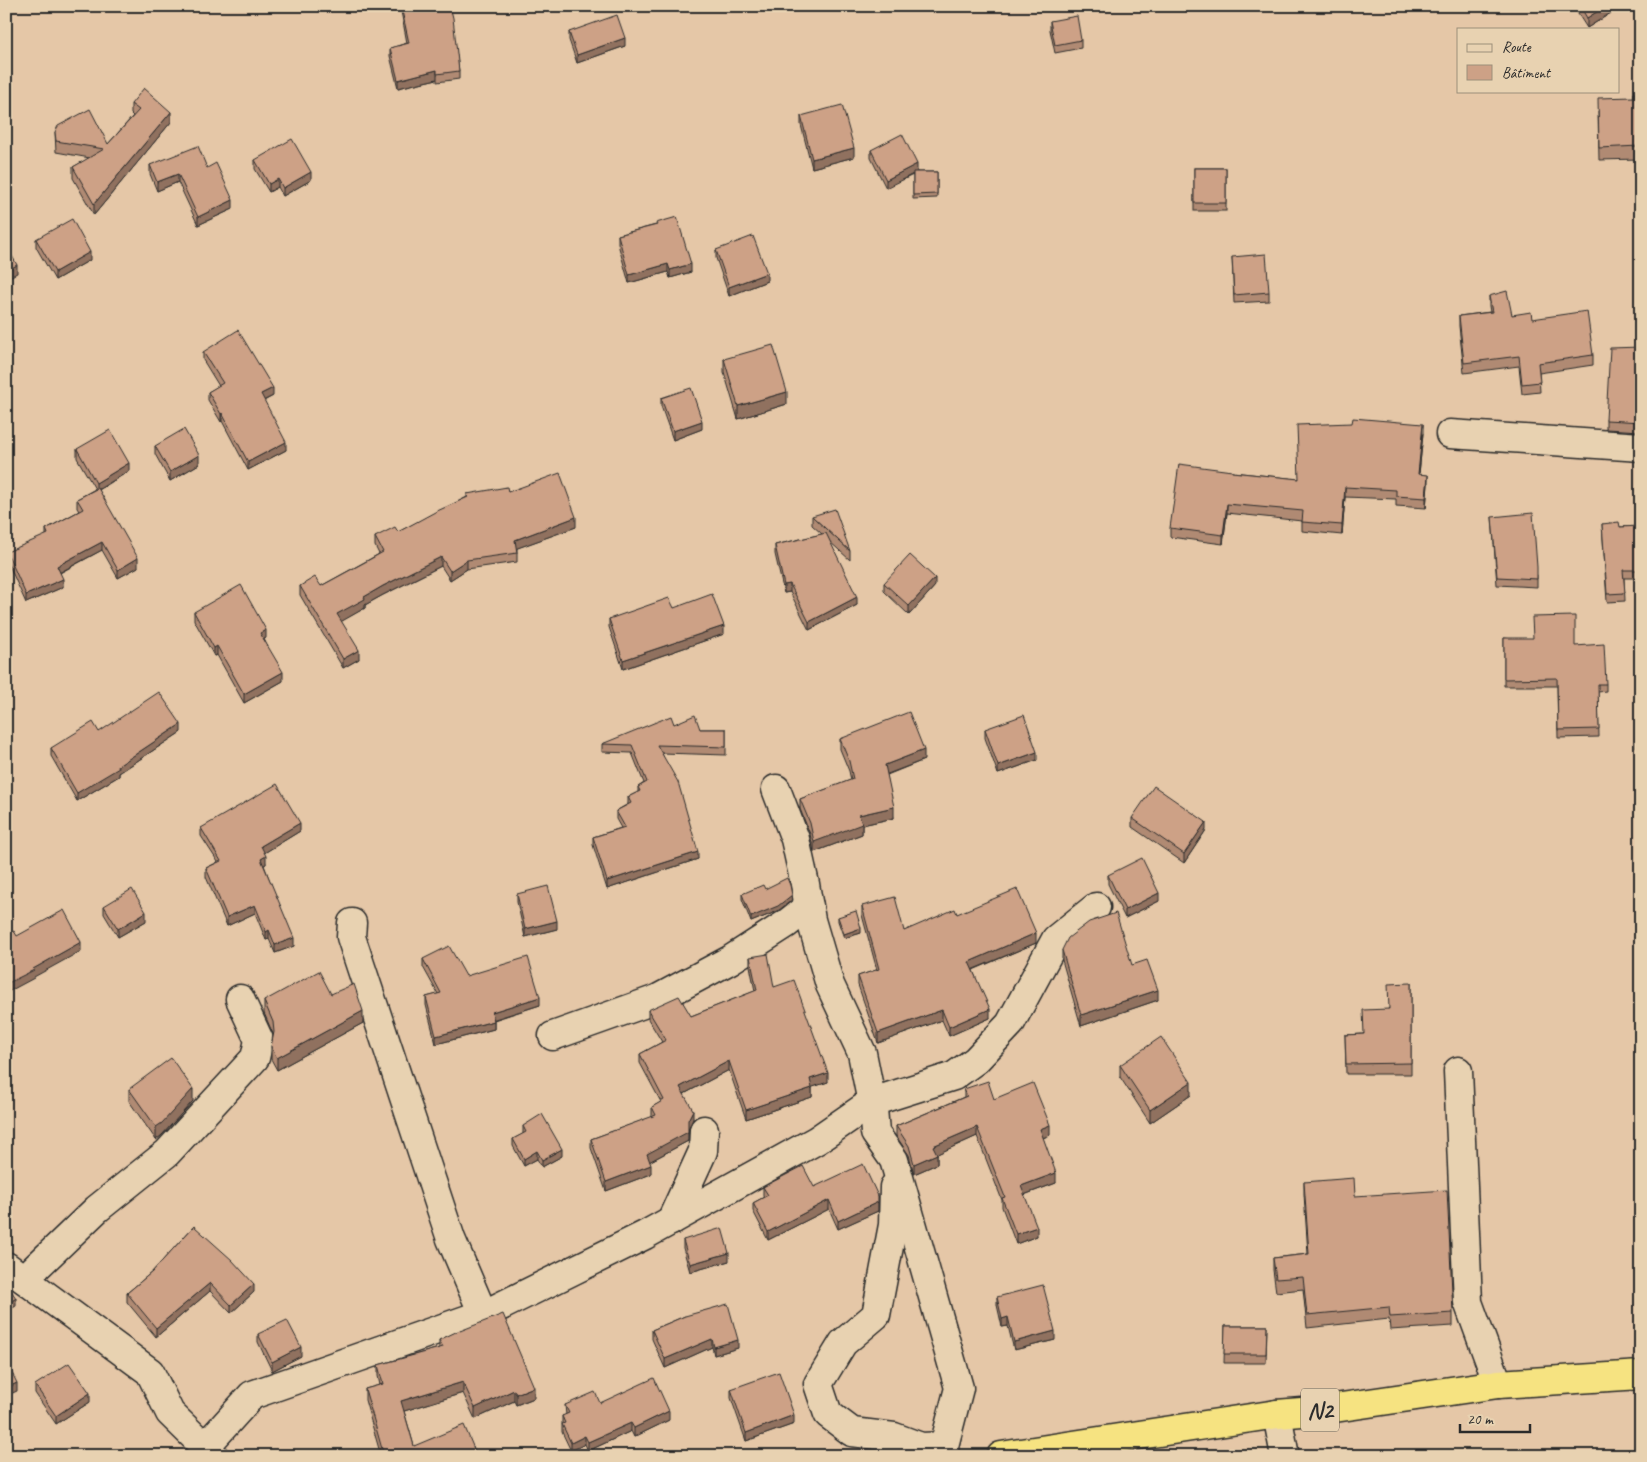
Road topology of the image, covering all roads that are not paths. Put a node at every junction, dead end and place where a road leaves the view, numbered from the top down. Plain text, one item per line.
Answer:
1 (1450, 434) dead end
2 (1641, 447) edge
3 (776, 788) dead end
4 (809, 906) junction
5 (1096, 907) dead end
6 (352, 923) dead end
7 (240, 1000) dead end
8 (553, 1036) dead end
9 (1458, 1071) dead end
10 (872, 1102) junction
11 (704, 1130) dead end
12 (894, 1160) junction
13 (671, 1221) junction
14 (15, 1273) edge
15 (483, 1314) junction
16 (1641, 1375) edge
17 (1498, 1384) junction
18 (1277, 1414) junction
19 (210, 1451) edge
20 (944, 1451) edge
21 (1000, 1456) edge
22 (1285, 1456) edge

1 - 2 street
3 - 4 street
4 - 8 street
4 - 10 street
5 - 10 street
6 - 15 street
7 - 14 street
9 - 17 street
10 - 12 street
10 - 13 street
11 - 13 street
12 - 20 street
12 - 20 street
13 - 15 street
14 - 19 street
15 - 19 street
16 - 17 highway, N2
17 - 18 highway, N2
18 - 21 highway, N2
18 - 22 street

